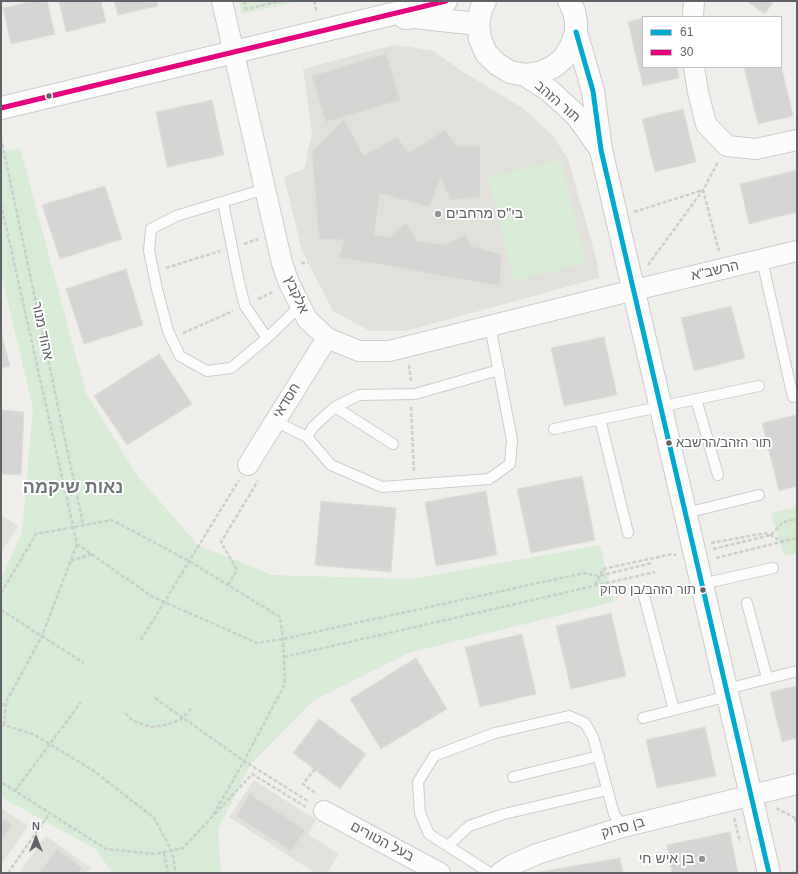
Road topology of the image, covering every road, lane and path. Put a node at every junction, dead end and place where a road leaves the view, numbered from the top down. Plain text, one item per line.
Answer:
1 (222, 1) edge
2 (244, 1) edge
3 (281, 1) edge
4 (446, 1) edge
5 (485, 1) edge
6 (569, 1) edge
7 (694, 1) edge
8 (693, 16) edge
9 (368, 20) junction
10 (478, 24) junction
11 (576, 32) junction
12 (234, 52) junction
13 (694, 68) edge
14 (525, 75) junction
15 (1, 108) edge
16 (1, 138) edge
17 (797, 140) edge
18 (727, 146) junction
19 (601, 150) junction
20 (265, 189) junction
21 (703, 190) junction
22 (223, 202) junction
23 (1, 204) edge
24 (617, 218) junction
25 (276, 233) junction
26 (232, 248) junction
27 (797, 252) edge
28 (762, 260) junction
29 (724, 269) junction
30 (644, 270) dead end
31 (153, 272) junction
32 (634, 290) junction
33 (300, 306) junction
34 (490, 326) junction
35 (267, 338) junction
36 (327, 338) junction
37 (499, 370) junction
38 (410, 371) dead end
39 (759, 386) dead end
40 (411, 395) junction
41 (793, 398) dead end
42 (696, 399) junction
43 (661, 406) junction
44 (335, 407) junction
45 (600, 419) junction
46 (275, 421) junction
47 (554, 429) dead end
48 (306, 437) junction
49 (393, 444) dead end
50 (248, 465) junction
51 (718, 475) dead end
52 (415, 484) junction
53 (759, 495) dead end
54 (686, 513) junction
55 (797, 519) edge
56 (83, 524) junction
57 (74, 526) junction
58 (628, 533) dead end
59 (771, 535) junction
60 (797, 538) edge
61 (782, 541) junction
62 (77, 544) junction
63 (92, 554) junction
64 (707, 555) junction
65 (70, 561) junction
66 (189, 561) junction
67 (652, 563) dead end
68 (773, 568) dead end
69 (655, 572) dead end
70 (600, 576) junction
71 (702, 584) junction
72 (228, 585) junction
73 (595, 586) junction
74 (643, 592) dead end
75 (1, 593) edge
76 (164, 602) junction
77 (747, 603) dead end
78 (1, 610) edge
79 (42, 636) junction
80 (283, 639) junction
81 (141, 640) dead end
82 (284, 657) junction
83 (84, 663) dead end
84 (797, 671) edge
85 (767, 678) junction
86 (727, 693) junction
87 (155, 698) dead end
88 (6, 702) junction
89 (81, 702) dead end
90 (1, 706) edge
91 (192, 708) dead end
92 (674, 710) junction
93 (125, 713) dead end
94 (183, 717) junction
95 (643, 718) dead end
96 (2, 725) edge
97 (49, 744) junction
98 (598, 756) junction
99 (244, 761) junction
100 (315, 769) dead end
101 (513, 777) dead end
102 (1, 782) edge
103 (797, 784) edge
104 (607, 790) junction
105 (15, 791) junction
106 (751, 794) junction
107 (729, 800) junction
108 (324, 811) junction
109 (50, 814) junction
110 (212, 817) junction
111 (795, 818) dead end
112 (797, 824) edge
113 (623, 827) junction
114 (740, 844) dead end
115 (448, 846) junction
116 (172, 851) junction
117 (164, 853) junction
118 (797, 872) edge
119 (8, 873) edge
120 (168, 873) edge
121 (176, 873) edge
122 (440, 873) edge
123 (490, 873) edge
124 (500, 873) edge
125 (769, 873) edge
126 (793, 873) edge

1 - 12 street, אלקבץ
2 - 3 path
4 - 9 street
5 - 10 street
6 - 11 street
7 - 8 street
9 - 10 street
9 - 12 street
10 - 14 street
11 - 14 street
11 - 19 street, תור הזהב
12 - 15 street
12 - 20 street, אלקבץ
13 - 18 street
14 - 19 street, תור הזהב
16 - 56 path, אהוד מנור
17 - 18 street
18 - 21 path
19 - 24 street, תור הזהב
20 - 22 lane
20 - 25 street, אלקבץ
21 - 24 path
21 - 29 path
21 - 30 path
22 - 26 lane
22 - 31 lane
23 - 57 path
24 - 32 street, תור הזהב
25 - 26 path
25 - 33 street, אלקבץ
26 - 31 path
26 - 35 lane
27 - 28 street, הרשב"א
28 - 29 street, הרשב"א
28 - 41 lane
29 - 32 street, הרשב"א
31 - 35 lane
32 - 34 street, אלקבץ
32 - 43 street, תור הזהב
33 - 35 lane
33 - 36 street, אלקבץ
34 - 36 street, אלקבץ
34 - 37 lane
36 - 46 street, חסדאי
37 - 40 lane
37 - 52 lane
38 - 40 path
39 - 42 lane
40 - 44 lane
40 - 52 path
42 - 43 lane
42 - 51 lane
43 - 45 lane
43 - 54 street, תור הזהב
44 - 48 lane
44 - 49 lane
45 - 47 lane
45 - 58 lane
46 - 48 lane
46 - 50 street, חסדאי
48 - 52 lane
50 - 66 path
50 - 72 path
53 - 54 lane
54 - 64 street, תור הזהב
55 - 59 path
56 - 57 path
56 - 66 path
57 - 62 path
57 - 75 path
59 - 61 path
59 - 64 path
59 - 64 path
60 - 61 path
61 - 64 path
62 - 63 path
62 - 65 path
63 - 65 path
63 - 76 path
64 - 70 path
64 - 71 street, תור הזהב
65 - 79 path
66 - 72 path
66 - 76 path
67 - 70 path
68 - 71 lane
69 - 73 path
70 - 73 path
70 - 80 path
71 - 86 street, תור הזהב
72 - 80 path
73 - 82 path
74 - 92 lane
76 - 80 path
76 - 81 path
77 - 85 lane
78 - 79 path
79 - 83 path
79 - 88 path
80 - 82 path
82 - 99 path
84 - 85 lane
85 - 86 lane
86 - 92 lane
86 - 106 street, תור הזהב
87 - 94 path
88 - 90 path
88 - 96 path
89 - 97 path
91 - 94 path
92 - 95 lane
93 - 94 path
94 - 99 path
96 - 97 path
97 - 105 path
97 - 116 path
98 - 101 lane
98 - 104 lane
98 - 115 lane
99 - 108 path
99 - 110 path
100 - 108 path
102 - 105 path
103 - 106 street, בן סרוק
104 - 113 lane
104 - 115 lane
105 - 109 path
106 - 107 street, בן סרוק
106 - 125 street, תור הזהב
107 - 113 street, בן סרוק
107 - 114 path
108 - 110 path
108 - 122 street, בעל הטורים
109 - 117 path
109 - 119 path
110 - 116 path
111 - 112 path
113 - 124 street, בן סרוק
115 - 123 lane
116 - 117 path
116 - 121 path
117 - 120 path
118 - 126 path

